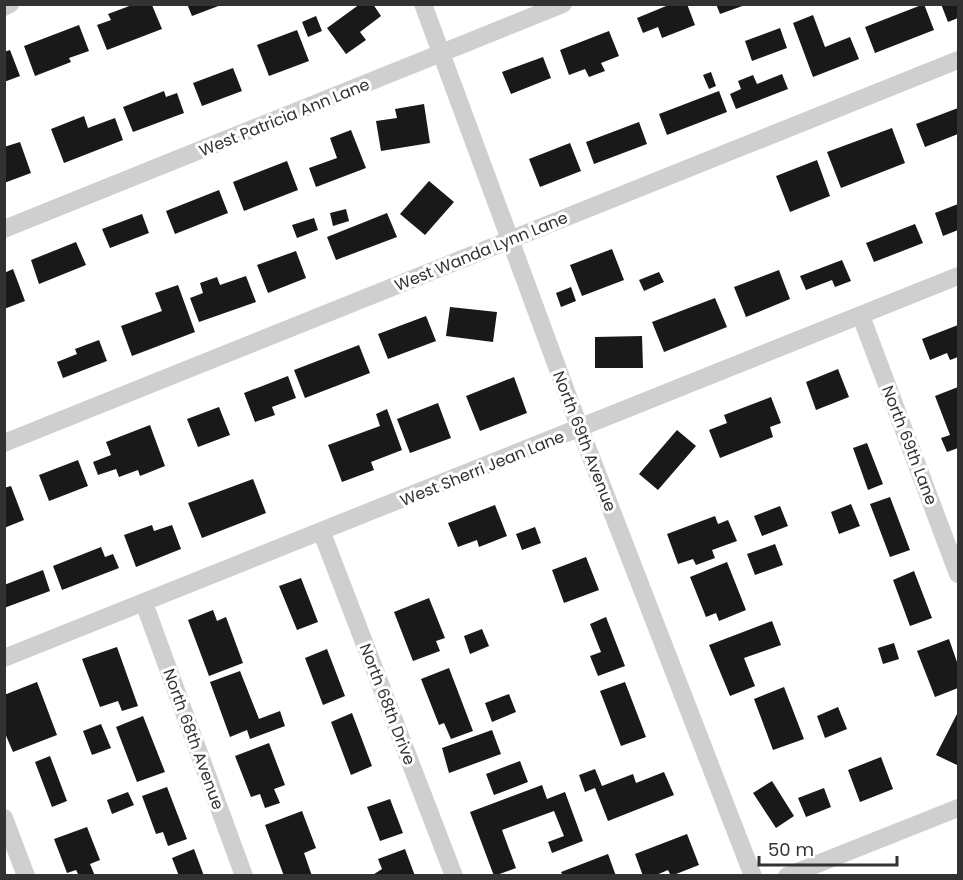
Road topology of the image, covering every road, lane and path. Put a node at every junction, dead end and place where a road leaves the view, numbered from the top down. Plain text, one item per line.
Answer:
1 (10, 4) edge
2 (423, 4) edge
3 (563, 4) edge
4 (4, 7) edge
5 (441, 54) junction
6 (958, 60) edge
7 (4, 229) edge
8 (509, 240) junction
9 (958, 276) edge
10 (861, 316) junction
11 (579, 429) junction
12 (4, 443) edge
13 (322, 532) junction
14 (958, 574) edge
15 (144, 603) junction
16 (4, 658) edge
17 (958, 808) edge
18 (4, 818) edge
19 (26, 876) edge
20 (244, 876) edge
21 (454, 876) edge
22 (753, 876) edge
23 (787, 876) edge

1 - 4 street
2 - 5 street, North 69th Avenue
3 - 5 street, West Patricia Ann Lane
5 - 7 street, West Patricia Ann Lane
5 - 8 street, North 69th Avenue
6 - 8 street, West Wanda Lynn Lane
8 - 11 street, North 69th Avenue
8 - 12 street, West Wanda Lynn Lane
9 - 10 street, West Sherri Jean Lane
10 - 11 street, West Sherri Jean Lane
10 - 14 street, North 69th Lane
11 - 13 street, West Sherri Jean Lane
11 - 22 street, North 69th Avenue
13 - 15 street, West Sherri Jean Lane
13 - 21 street, North 68th Drive
15 - 16 street, West Sherri Jean Lane
15 - 20 street, North 68th Avenue
17 - 23 street
18 - 19 street

